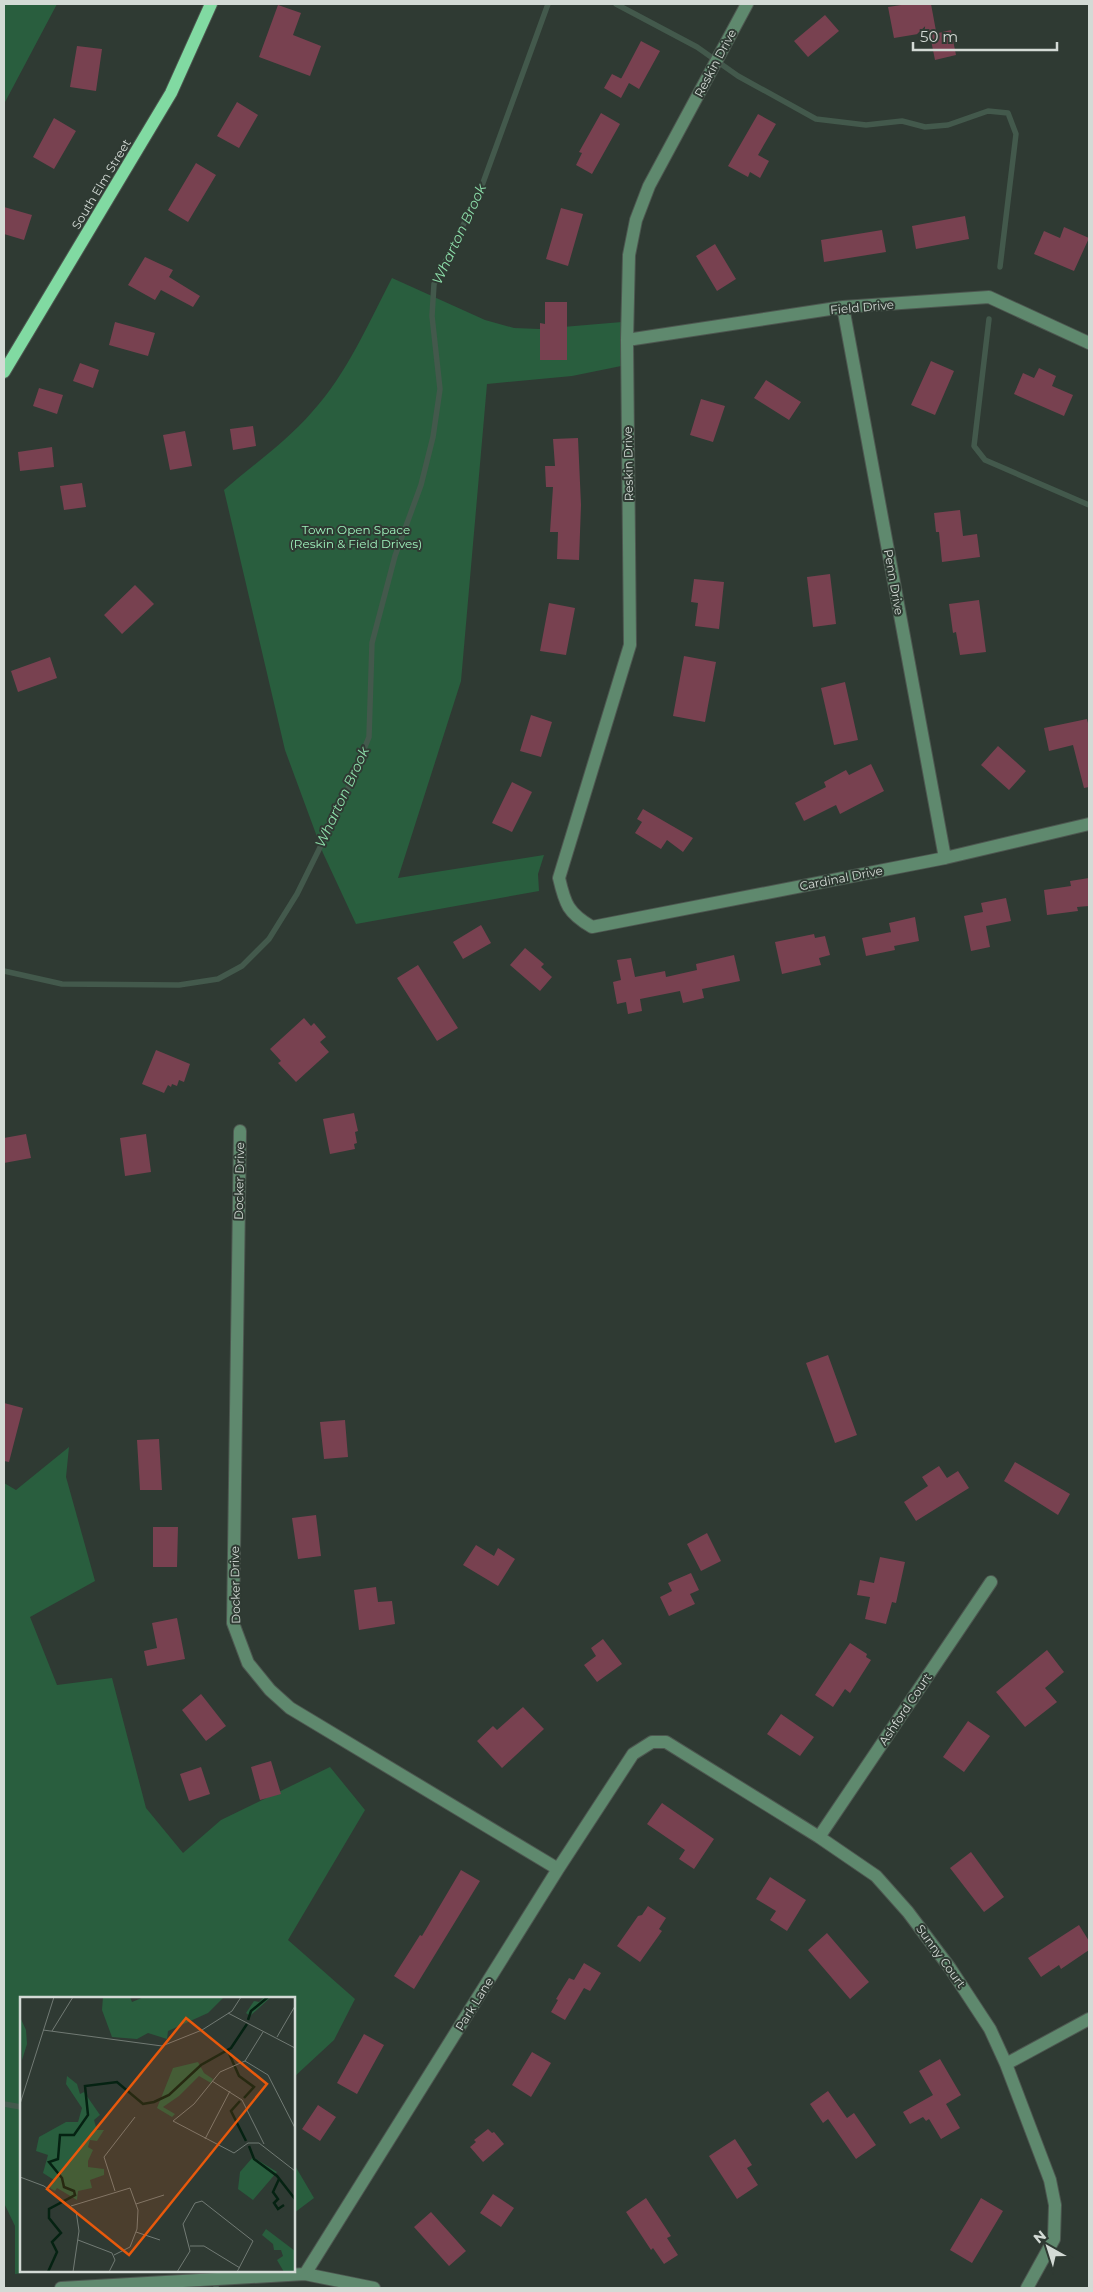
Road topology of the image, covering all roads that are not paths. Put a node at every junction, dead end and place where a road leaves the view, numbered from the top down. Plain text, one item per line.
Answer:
1 (211, 4) edge
2 (747, 4) edge
3 (843, 307) junction
4 (626, 340) junction
5 (1089, 343) edge
6 (4, 372) edge
7 (1089, 824) edge
8 (945, 858) junction
9 (592, 928) joint
10 (240, 1132) dead end
11 (991, 1582) dead end
12 (652, 1742) joint
13 (819, 1837) junction
14 (558, 1869) junction
15 (1089, 2019) edge
16 (1006, 2064) junction
17 (305, 2274) junction
18 (62, 2288) edge
19 (374, 2288) edge
20 (1027, 2288) edge

1 - 6 main road, South Elm Street
2 - 4 street, Reskin Drive
3 - 4 street, Field Drive
3 - 5 street, Field Drive
3 - 8 street, Penn Drive
4 - 9 street, Reskin Drive
7 - 8 street, Cardinal Drive
8 - 9 street, Cardinal Drive
10 - 14 street, Docker Drive
11 - 13 street, Ashford Court
12 - 13 street, Sunny Court
12 - 14 street, Park Lane
13 - 16 street, Sunny Court
14 - 17 street, Park Lane
15 - 16 street
16 - 20 street, Sunny Court
17 - 18 street
17 - 19 street

